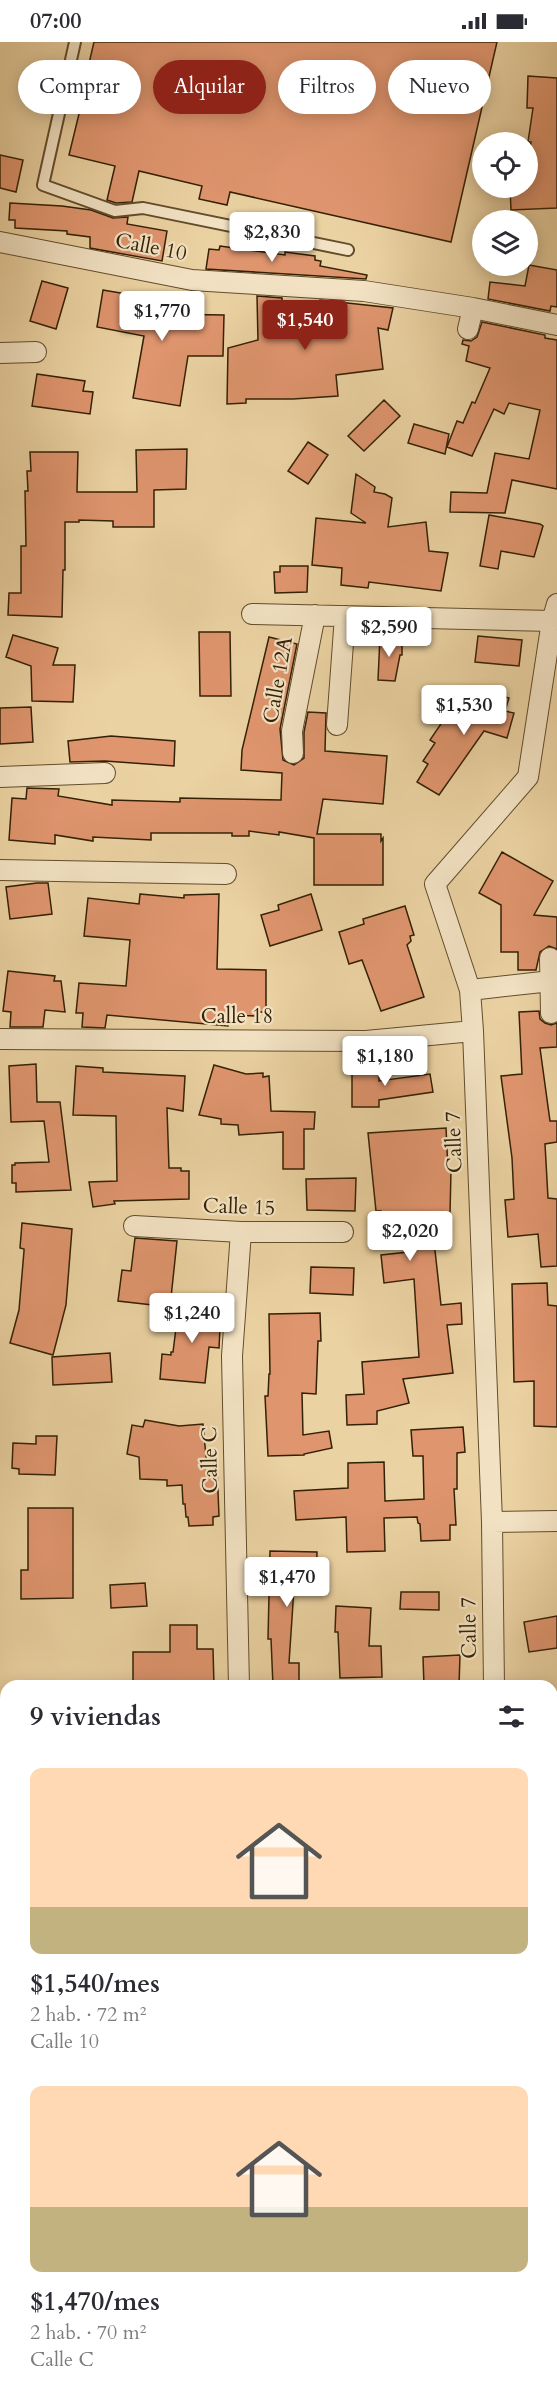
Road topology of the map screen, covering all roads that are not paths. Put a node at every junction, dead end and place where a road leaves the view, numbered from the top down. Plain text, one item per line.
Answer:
1 (75, 42) edge
2 (0, 242) edge
3 (348, 250) dead end
4 (473, 308) junction
5 (557, 325) edge
6 (468, 329) dead end
7 (36, 352) dead end
8 (0, 353) edge
9 (554, 612) edge
10 (252, 614) dead end
11 (315, 615) junction
12 (345, 616) junction
13 (337, 726) dead end
14 (293, 753) dead end
15 (105, 773) dead end
16 (0, 777) edge
17 (0, 870) edge
18 (226, 874) dead end
19 (550, 958) dead end
20 (551, 981) junction
21 (470, 990) junction
22 (551, 1013) dead end
23 (473, 1030) junction
24 (0, 1039) edge
25 (134, 1226) dead end
26 (241, 1232) junction
27 (343, 1232) dead end
28 (557, 1521) edge
29 (492, 1522) junction
30 (239, 1680) edge
31 (494, 1680) edge

1 - 3 lane
2 - 4 street, Calle 10
4 - 5 street, Calle 10
4 - 6 street
7 - 8 street
9 - 12 street
9 - 21 street, Calle 7
10 - 11 street
11 - 12 street
11 - 14 street, Calle 12A
12 - 13 street
15 - 16 street
17 - 18 street
19 - 20 street
20 - 21 street
20 - 22 street
21 - 23 street, Calle 7
23 - 24 street, Calle 18
23 - 29 street, Calle 7
25 - 26 street, Calle 15
26 - 27 street, Calle 15
26 - 30 street, Calle C
28 - 29 street
29 - 31 street, Calle 7

